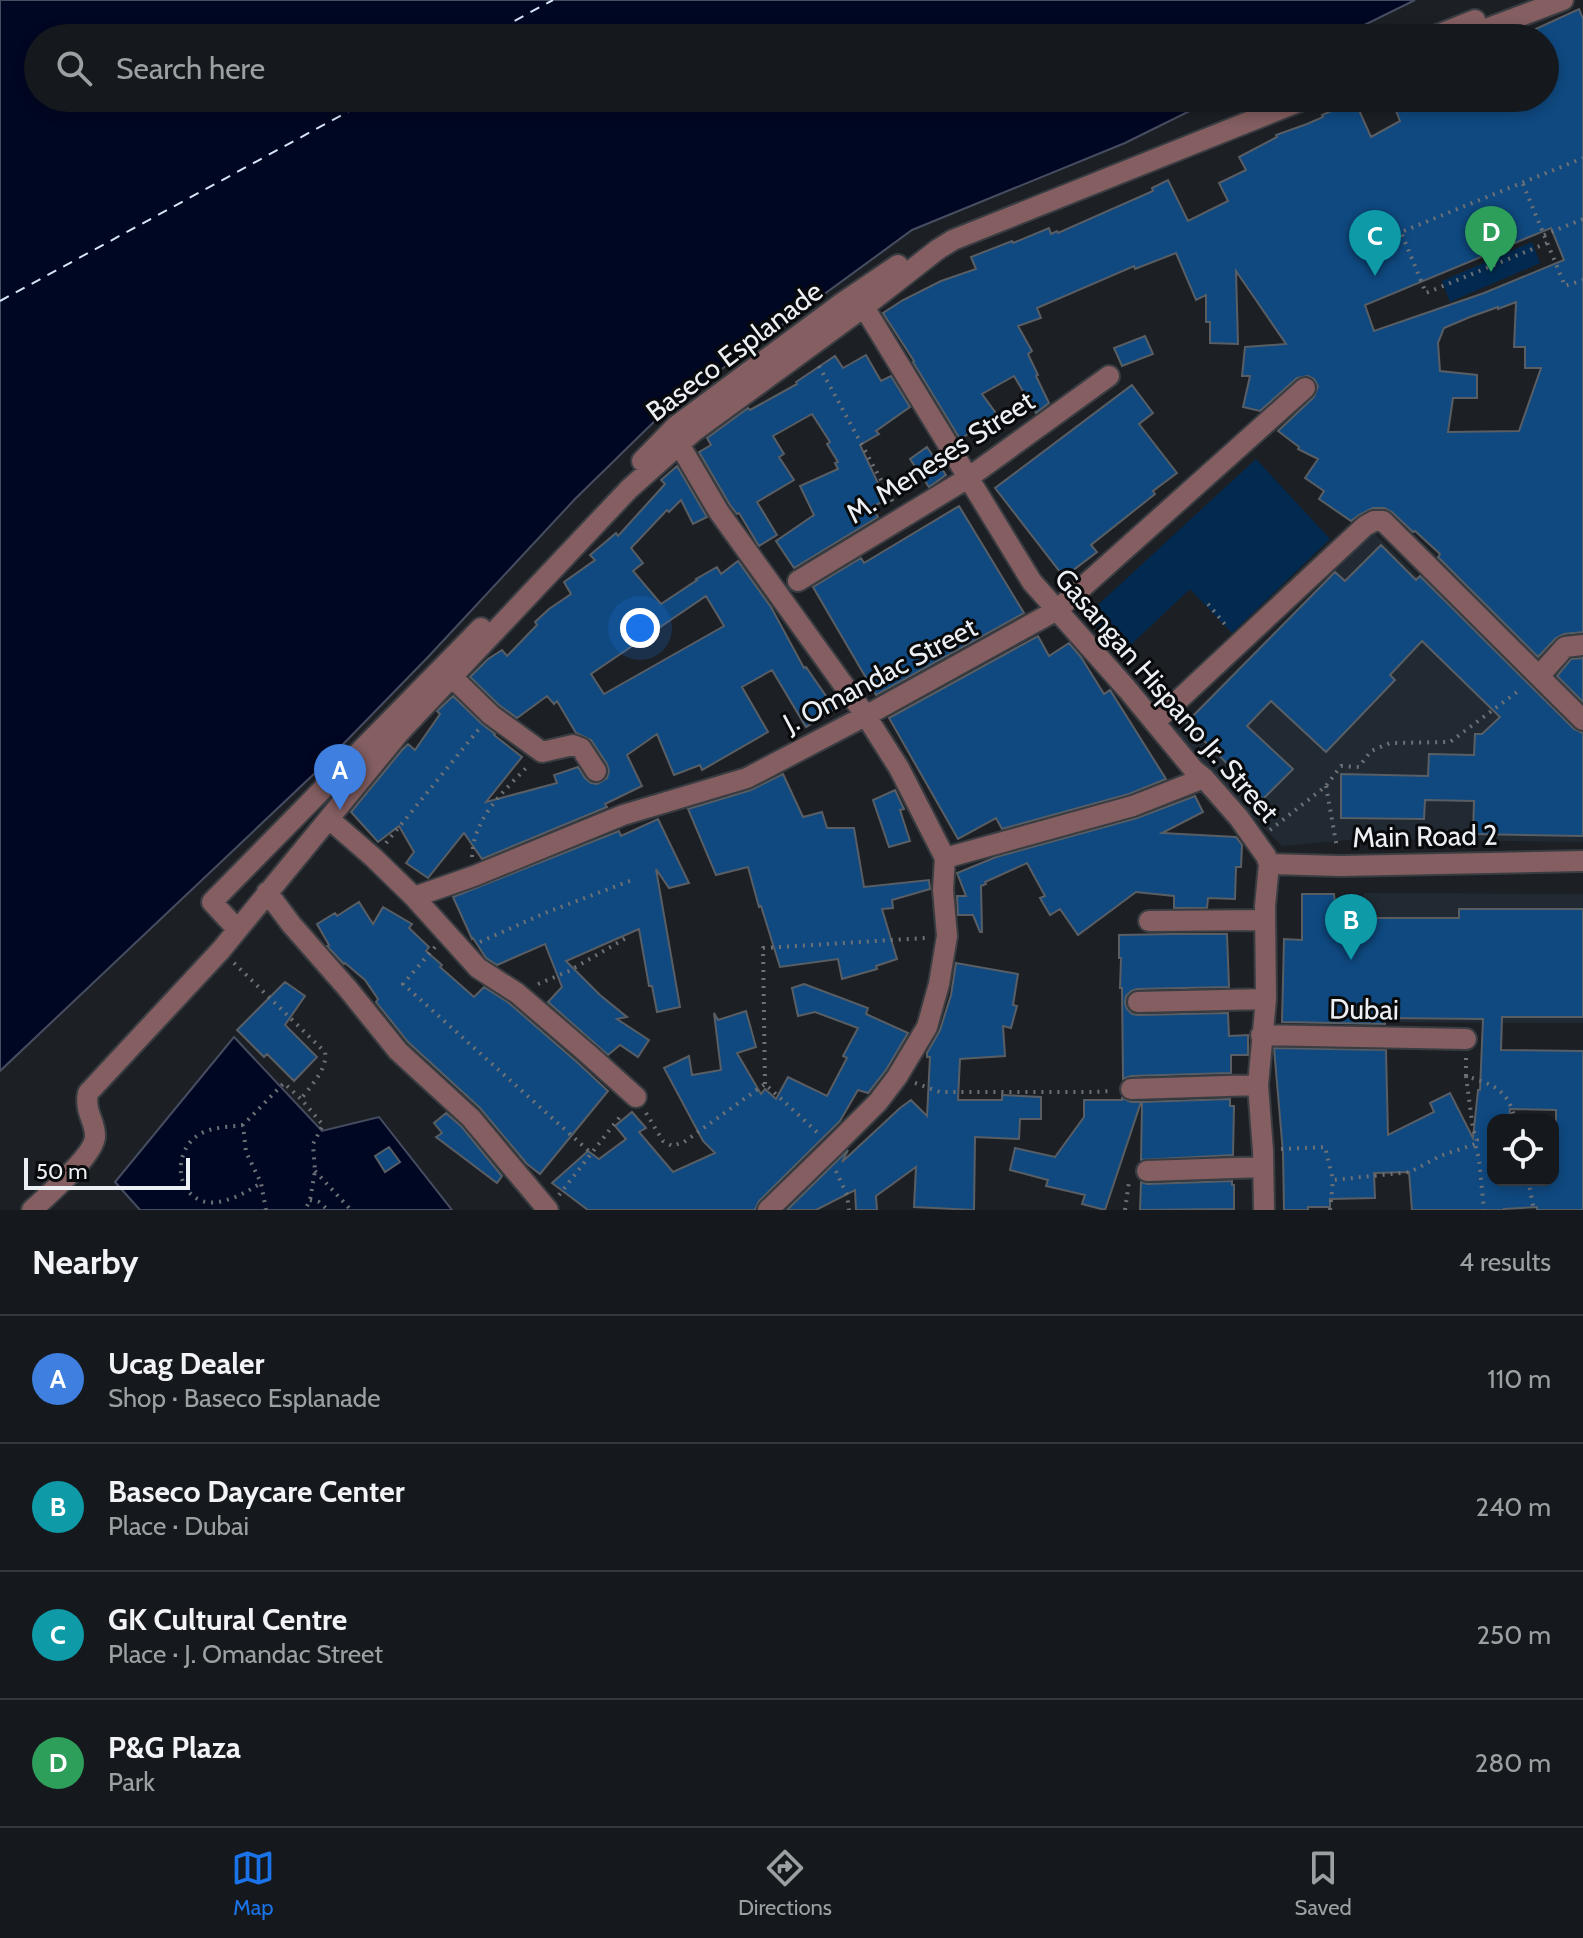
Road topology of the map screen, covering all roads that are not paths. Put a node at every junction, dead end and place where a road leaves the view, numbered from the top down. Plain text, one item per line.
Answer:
1 (1526, 0) edge
2 (1563, 0) edge
3 (1465, 24) edge
4 (1499, 24) edge
5 (1247, 112) edge
6 (1273, 112) edge
7 (864, 307) junction
8 (1109, 376) dead end
9 (1305, 388) dead end
10 (679, 444) junction
11 (968, 478) junction
12 (798, 581) dead end
13 (1057, 610) junction
14 (1583, 645) edge
15 (1539, 676) junction
16 (453, 678) junction
17 (866, 716) junction
18 (1583, 720) edge
19 (1155, 722) junction
20 (596, 771) dead end
21 (1204, 778) junction
22 (329, 819) junction
23 (945, 858) junction
24 (1583, 861) edge
25 (1269, 864) junction
26 (267, 892) junction
27 (414, 897) junction
28 (1265, 920) junction
29 (1149, 921) dead end
30 (237, 929) junction
31 (1266, 999) junction
32 (1138, 1002) dead end
33 (1261, 1035) junction
34 (1466, 1039) road end
35 (1258, 1085) junction
36 (1131, 1089) road end
37 (636, 1097) road end
38 (1263, 1159) junction
39 (1138, 1173) road end
40 (32, 1210) edge
41 (548, 1210) edge
42 (768, 1210) edge
43 (1264, 1210) edge

1 - 3 street
2 - 4 street
5 - 30 street, Baseco Esplanade
6 - 7 street
7 - 10 street
7 - 11 street, Gasangan Hispano Jr. Street
8 - 11 street, M. Meneses Street
9 - 13 street, J. Omandac Street
10 - 16 street
10 - 17 street
11 - 12 street, M. Meneses Street
11 - 13 street, Gasangan Hispano Jr. Street
13 - 17 street, J. Omandac Street
13 - 19 street, Gasangan Hispano Jr. Street
14 - 15 street
15 - 18 street
15 - 19 street
16 - 20 street
16 - 22 street
17 - 23 street
17 - 27 street, J. Omandac Street
19 - 21 street, Gasangan Hispano Jr. Street
21 - 23 street
21 - 25 street, Gasangan Hispano Jr. Street
22 - 26 street
22 - 27 street
23 - 42 street
24 - 25 street, Main Road 2
25 - 28 street, Gasangan Hispano Jr. Street
26 - 30 street
26 - 41 street
27 - 37 street
28 - 29 street
28 - 31 street, Gasangan Hispano Jr. Street
30 - 40 street
31 - 32 street
31 - 33 street, Gasangan Hispano Jr. Street
33 - 34 street, Dubai
33 - 35 street, Gasangan Hispano Jr. Street
35 - 36 street
35 - 38 street, Gasangan Hispano Jr. Street
38 - 39 street
38 - 43 street, Gasangan Hispano Jr. Street

